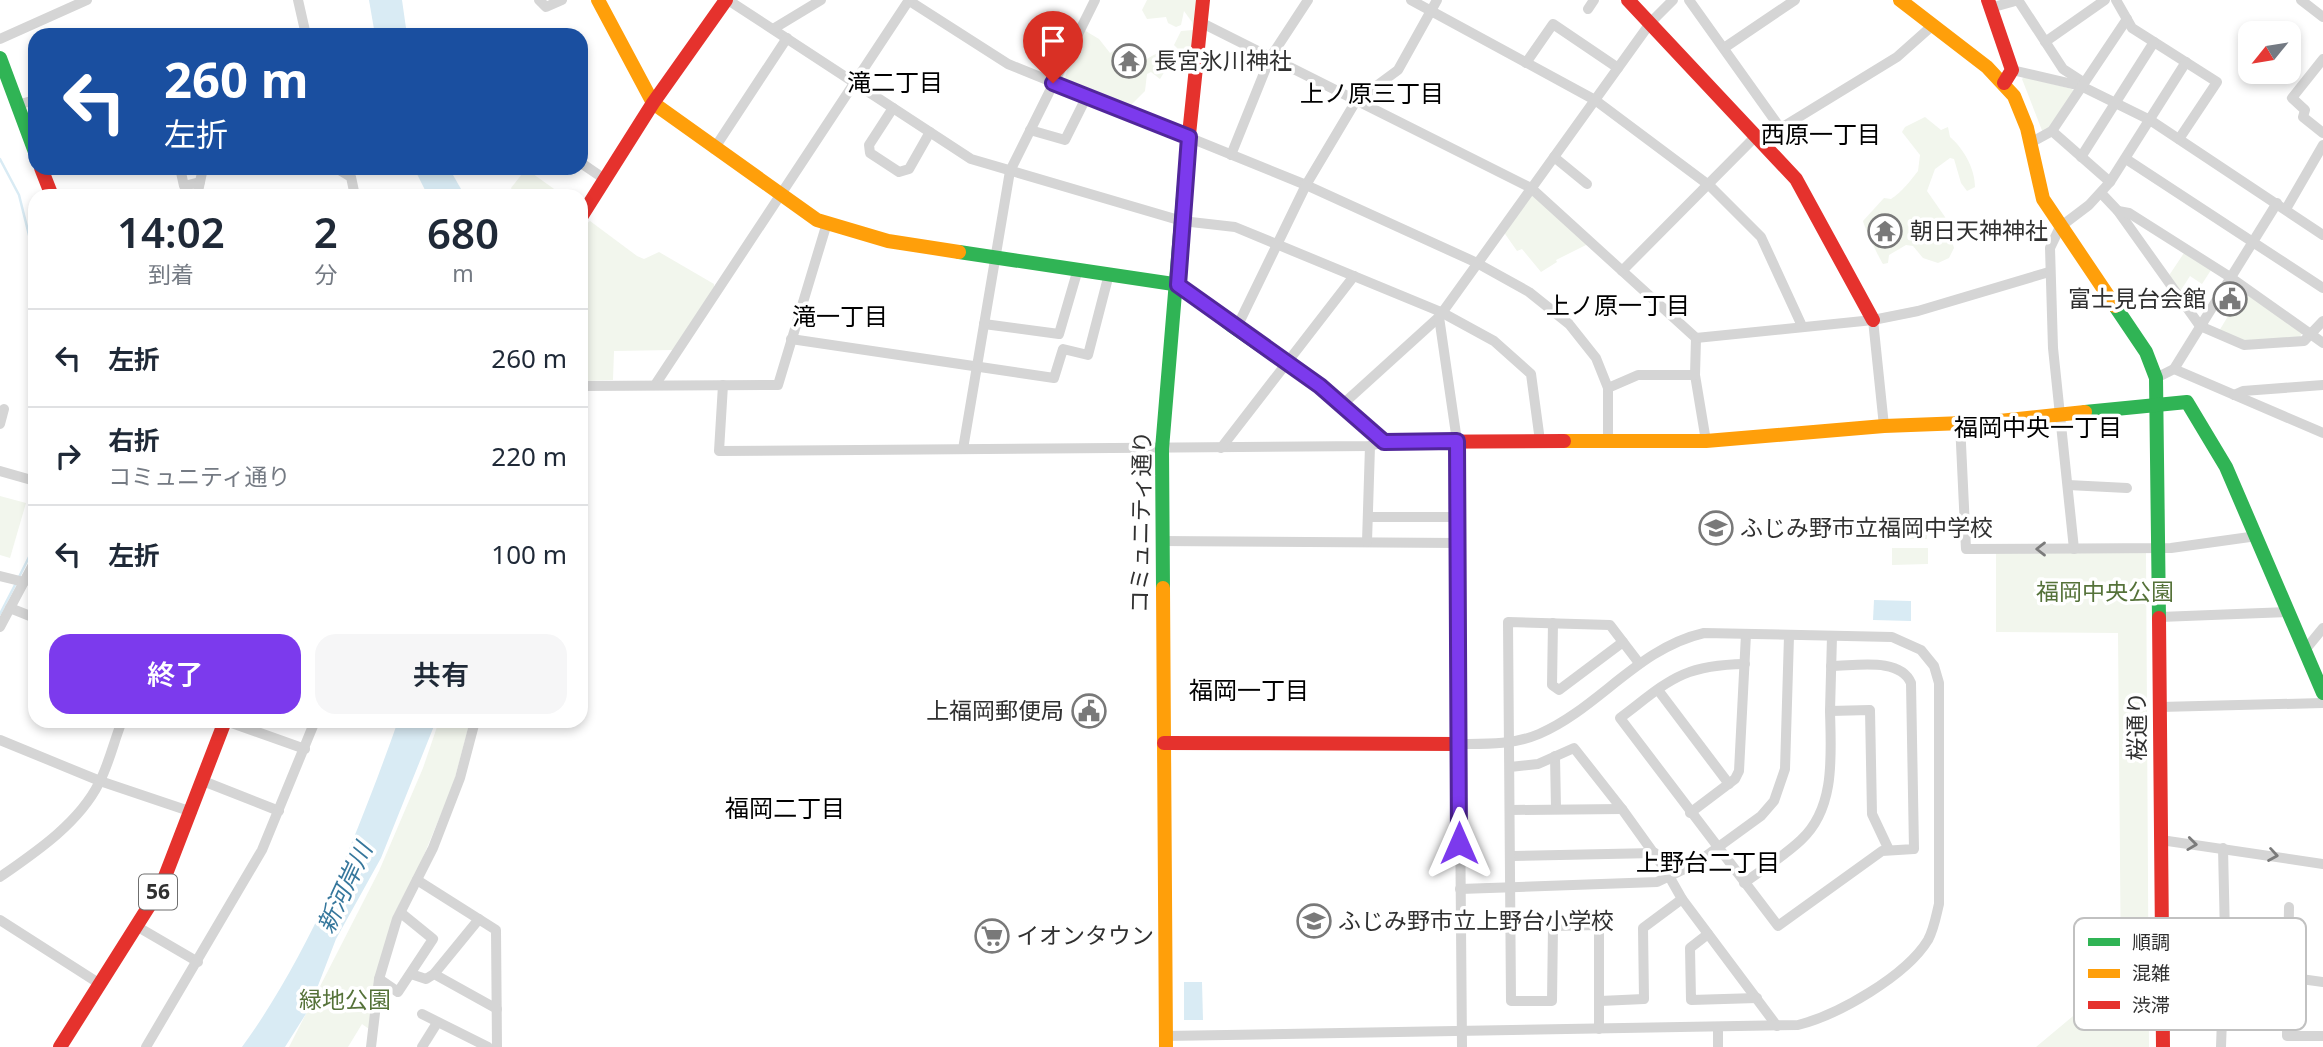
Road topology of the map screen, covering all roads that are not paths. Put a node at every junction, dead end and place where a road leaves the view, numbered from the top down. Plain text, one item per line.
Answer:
1 (87, 0) edge
2 (298, 0) edge
3 (539, 0) edge
4 (562, 0) edge
5 (598, 0) edge
6 (727, 0) edge
7 (821, 0) edge
8 (909, 0) edge
9 (1095, 0) edge
10 (1203, 0) edge
11 (1308, 0) edge
12 (1411, 0) edge
13 (1437, 0) edge
14 (1628, 0) edge
15 (1673, 0) edge
16 (1689, 0) edge
17 (1796, 0) edge
18 (1900, 0) edge
19 (2019, 0) edge
20 (2105, 0) edge
21 (2116, 0) edge
22 (2301, 0) edge
23 (1989, 4) edge
24 (1431, 10) junction
25 (2323, 17) edge
26 (2127, 19) junction
27 (1651, 22) junction
28 (1202, 23) junction
29 (1933, 25) junction
30 (304, 28) edge
31 (773, 29) junction
32 (787, 38) junction
33 (0, 39) edge
34 (2154, 42) junction
35 (2045, 43) junction
36 (1724, 48) junction
37 (0, 58) edge
38 (1270, 58) junction
39 (2323, 59) edge
40 (2186, 62) junction
41 (1526, 64) junction
42 (1618, 68) junction
43 (2008, 77) junction
44 (855, 83) junction
45 (1053, 83) junction
46 (2082, 84) junction
47 (1087, 96) junction
48 (1595, 100) junction
49 (1356, 101) junction
50 (28, 102) edge
51 (653, 103) junction
52 (2115, 103) junction
53 (17, 105) junction
54 (893, 108) junction
55 (2150, 120) junction
56 (1781, 129) junction
57 (1030, 130) junction
58 (2052, 131) junction
59 (930, 132) junction
60 (2323, 133) edge
61 (28, 134) edge
62 (1189, 137) junction
63 (1758, 139) junction
64 (2179, 139) junction
65 (2030, 143) junction
66 (2323, 145) edge
67 (714, 149) junction
68 (1231, 155) junction
69 (1554, 157) junction
70 (2081, 157) junction
71 (2126, 159) junction
72 (588, 168) edge
73 (1010, 171) junction
74 (182, 175) edge
75 (202, 175) edge
76 (606, 180) junction
77 (200, 182) junction
78 (2110, 182) junction
79 (1587, 184) dead end
80 (1306, 185) junction
81 (1710, 186) junction
82 (1531, 188) junction
83 (198, 189) edge
84 (2101, 193) junction
85 (781, 195) junction
86 (2281, 206) junction
87 (588, 207) edge
88 (2118, 211) junction
89 (1182, 221) junction
90 (827, 223) junction
91 (2060, 227) junction
92 (2323, 235) edge
93 (2253, 241) junction
94 (1278, 246) junction
95 (995, 257) junction
96 (1476, 263) junction
97 (1079, 269) junction
98 (1622, 271) junction
99 (2049, 272) junction
100 (1109, 274) junction
101 (1354, 276) junction
102 (2230, 277) junction
103 (1178, 285) junction
104 (2323, 288) edge
105 (1440, 315) junction
106 (1873, 320) junction
107 (2323, 321) edge
108 (984, 324) junction
109 (1802, 326) junction
110 (2200, 326) junction
111 (1236, 329) junction
112 (2312, 335) junction
113 (1696, 338) junction
114 (791, 339) junction
115 (2323, 343) edge
116 (1286, 362) junction
117 (977, 367) junction
118 (2174, 369) junction
119 (1695, 375) junction
120 (2156, 378) junction
121 (655, 385) junction
122 (723, 385) junction
123 (2323, 385) edge
124 (588, 386) edge
125 (1608, 388) junction
126 (2234, 395) junction
127 (1343, 404) junction
128 (2158, 404) junction
129 (4, 409) dead end
130 (2060, 413) junction
131 (1960, 423) junction
132 (0, 424) edge
133 (1884, 426) junction
134 (2323, 433) edge
135 (1457, 441) junction
136 (1539, 441) junction
137 (1608, 441) junction
138 (1706, 441) junction
139 (1377, 444) junction
140 (1221, 448) junction
141 (963, 449) junction
142 (1162, 449) junction
143 (0, 471) edge
144 (28, 479) edge
145 (2068, 485) junction
146 (2127, 488) dead end
147 (1368, 517) junction
148 (1457, 517) junction
149 (2257, 536) junction
150 (1161, 541) junction
151 (1367, 542) junction
152 (1458, 543) junction
153 (2158, 548) junction
154 (2074, 549) junction
155 (28, 575) edge
156 (0, 576) edge
157 (24, 582) junction
158 (10, 608) junction
159 (2288, 612) junction
160 (28, 615) edge
161 (2160, 617) junction
162 (1553, 623) junction
163 (0, 627) edge
164 (2323, 628) edge
165 (1746, 634) junction
166 (1789, 635) junction
167 (1832, 636) junction
168 (1623, 642) junction
169 (2305, 650) junction
170 (1639, 663) junction
171 (1745, 664) junction
172 (1831, 666) junction
173 (2319, 671) edge
174 (1658, 690) junction
175 (2323, 693) edge
176 (2323, 703) edge
177 (2160, 707) junction
178 (1830, 711) junction
179 (119, 728) edge
180 (222, 728) edge
181 (245, 728) edge
182 (312, 728) edge
183 (473, 728) edge
184 (0, 740) edge
185 (1509, 742) junction
186 (1164, 743) junction
187 (1459, 744) junction
188 (305, 749) junction
189 (1555, 756) junction
190 (1510, 767) junction
191 (203, 780) junction
192 (100, 781) junction
193 (1729, 784) junction
194 (1556, 809) junction
195 (1622, 809) junction
196 (1511, 810) junction
197 (279, 811) junction
198 (192, 812) junction
199 (1690, 813) junction
200 (2161, 840) junction
201 (1718, 848) junction
202 (2223, 848) junction
203 (1889, 850) junction
204 (1654, 853) junction
205 (1512, 856) junction
206 (2323, 864) edge
207 (0, 877) edge
208 (1669, 878) junction
209 (417, 880) junction
210 (1744, 883) junction
211 (1511, 888) junction
212 (1460, 889) junction
213 (1682, 900) junction
214 (2289, 906) dead end
215 (401, 913) junction
216 (2161, 918) edge
217 (2225, 918) edge
218 (2289, 918) edge
219 (479, 919) junction
220 (0, 920) edge
221 (138, 927) junction
222 (1708, 934) junction
223 (198, 962) junction
224 (411, 974) junction
225 (434, 974) junction
226 (379, 979) junction
227 (100, 985) junction
228 (1757, 998) junction
229 (1600, 1001) junction
230 (497, 1009) junction
231 (422, 1014) dead end
232 (438, 1023) junction
233 (1777, 1026) junction
234 (1718, 1027) junction
235 (1599, 1029) junction
236 (1461, 1030) junction
237 (2287, 1030) edge
238 (2323, 1036) edge
239 (1166, 1041) edge
240 (60, 1047) edge
241 (146, 1047) edge
242 (371, 1047) edge
243 (422, 1047) edge
244 (488, 1047) edge
245 (497, 1047) edge
246 (1462, 1047) edge
247 (1718, 1047) edge

1 - 33 street
2 - 30 street
3 - 4 street
5 - 51 street
6 - 31 street
6 - 51 street
7 - 31 street
8 - 44 street
8 - 45 street
9 - 45 street
10 - 28 street, コミュニティ通り
11 - 38 street
12 - 24 street
13 - 24 street
14 - 27 street
15 - 27 street
16 - 36 street
17 - 36 street
18 - 29 street
19 - 23 street
19 - 35 street
20 - 35 street
21 - 26 street
22 - 25 street
23 - 43 street
24 - 41 street
24 - 49 street
26 - 34 street
26 - 46 street
27 - 42 street
27 - 63 street
28 - 38 street
28 - 62 street, コミュニティ通り
29 - 43 street
29 - 56 street
31 - 32 street
32 - 44 street
32 - 67 street
34 - 40 street
34 - 52 street
35 - 46 street
36 - 56 street
37 - 53 street
38 - 49 street
38 - 68 street
39 - 60 street
40 - 55 street
40 - 64 street
41 - 42 street
41 - 48 street
42 - 48 street
43 - 46 street
43 - 65 street, 桜通り
44 - 54 street
44 - 85 street
45 - 47 street
45 - 57 street
46 - 52 street
46 - 58 street
47 - 57 street
47 - 62 street
48 - 69 street
48 - 81 street
49 - 80 street
49 - 82 street
50 - 53 street
51 - 67 street
51 - 76 street
52 - 55 street
52 - 70 street
53 - 61 street
54 - 59 street
54 - 59 street
55 - 64 street
55 - 71 street
56 - 63 street
57 - 73 street
58 - 65 street
58 - 70 street
59 - 73 street
62 - 68 street
62 - 89 street, コミュニティ通り
63 - 81 street
63 - 106 street
64 - 86 street
65 - 91 street, 桜通り
66 - 86 street
67 - 85 street
68 - 80 street
69 - 79 street
69 - 82 street
70 - 78 street
71 - 78 street
71 - 93 street
72 - 76 street
73 - 89 street
73 - 95 street
74 - 77 street
75 - 77 street
76 - 87 street
77 - 83 street
78 - 84 street
80 - 94 street
80 - 96 street
81 - 98 street
81 - 109 street
82 - 96 street
82 - 98 street
84 - 88 street
84 - 91 street
85 - 90 street
85 - 121 street
86 - 92 street
86 - 93 street
88 - 102 street
88 - 110 street
89 - 94 street
89 - 103 street, コミュニティ通り
90 - 95 street
90 - 114 street
91 - 99 street
91 - 120 street, 桜通り
93 - 102 street
93 - 104 street
94 - 101 street
94 - 111 street
95 - 97 street
95 - 108 street
96 - 105 street
96 - 125 street
97 - 100 street
97 - 108 street
98 - 113 street
99 - 106 street
99 - 130 street
100 - 103 street
100 - 117 street
101 - 105 street
101 - 116 street
102 - 110 street
102 - 112 street
103 - 111 street
103 - 142 street, コミュニティ通り
105 - 127 street
105 - 135 street
105 - 136 street
106 - 109 street
106 - 133 street
107 - 112 street
108 - 117 street
109 - 113 street
110 - 112 street
110 - 118 street
111 - 116 street
112 - 115 street
113 - 119 street
114 - 117 street
114 - 122 street
116 - 127 street
116 - 140 street
117 - 141 street
118 - 120 street
118 - 126 street
119 - 125 street
119 - 138 street
120 - 128 street, 桜通り
121 - 122 street
121 - 124 street
122 - 141 street
123 - 126 street
125 - 137 street
126 - 134 street
127 - 139 street
128 - 130 street
128 - 149 street
128 - 153 street, 桜通り
129 - 132 street
130 - 131 street
130 - 145 street
131 - 133 street
154 -> 131 street
133 - 138 street
135 - 136 street
135 - 139 street
135 - 148 street
136 - 137 street
137 - 138 street
139 - 140 street
139 - 147 street
140 - 142 street
141 - 142 street
142 - 150 street, コミュニティ通り
143 - 144 street
145 - 146 street
145 - 154 street
147 - 148 street
147 - 151 street
148 - 152 street
149 - 153 street
149 - 159 street
150 - 151 street
150 - 186 street, コミュニティ通り
151 - 152 street
152 - 187 street
153 - 154 street
153 - 161 street, 桜通り
155 - 157 street
156 - 157 street
157 - 158 street
158 - 160 street
158 - 163 street
159 - 161 street
159 - 169 street
161 - 177 street, 桜通り
162 - 168 street
162 - 168 street
162 - 185 street
164 - 169 street
165 - 166 street
165 - 170 street
165 - 171 street
166 - 167 street
166 - 201 street
167 - 172 street
167 - 233 street
168 - 170 street
169 - 173 street
170 - 185 street
171 - 174 street
171 - 193 street
172 - 178 street
172 - 203 street
173 - 175 street
174 - 193 street
174 - 199 street
176 - 177 street
177 - 200 street, 桜通り
178 - 203 street
178 - 210 street
179 - 192 street
180 - 191 street, 56
181 - 188 street
182 - 188 street
183 - 209 street
184 - 192 street
185 - 187 street
185 - 190 street
186 - 187 street
186 - 239 street, コミュニティ通り
187 - 212 street
188 - 197 street
189 - 190 street
189 - 194 street
189 - 195 street
190 - 196 street
191 - 197 street
191 - 198 street, 56
192 - 198 street
192 - 207 street
193 - 199 street
194 - 195 street
194 - 196 street
195 - 204 street
196 - 205 street
197 - 223 street
198 - 221 street, 56
199 - 201 street
200 -> 202 street
200 - 216 street, 桜通り
201 - 208 street
201 - 210 street
202 -> 206 street
202 - 217 street
203 - 210 street
204 - 205 street
204 - 208 street
205 - 211 street
208 - 211 street
208 - 213 street
209 - 215 street
209 - 219 street
211 - 212 street
211 - 229 street
212 - 236 street
213 - 222 street
213 - 229 street
214 - 218 street
215 - 224 street
215 - 226 street
219 - 225 street
219 - 230 street
220 - 227 street
221 - 223 street
221 - 227 street, 56
222 - 228 street
222 - 228 street
223 - 241 street
224 - 225 street
224 - 226 street
225 - 230 street
226 - 242 street
227 - 240 street, 56
228 - 233 street
229 - 235 street
230 - 245 street
231 - 232 street
232 - 243 street
232 - 244 street
233 - 234 street
234 - 235 street
234 - 247 street
235 - 236 street
236 - 239 street
236 - 246 street
237 - 238 street

